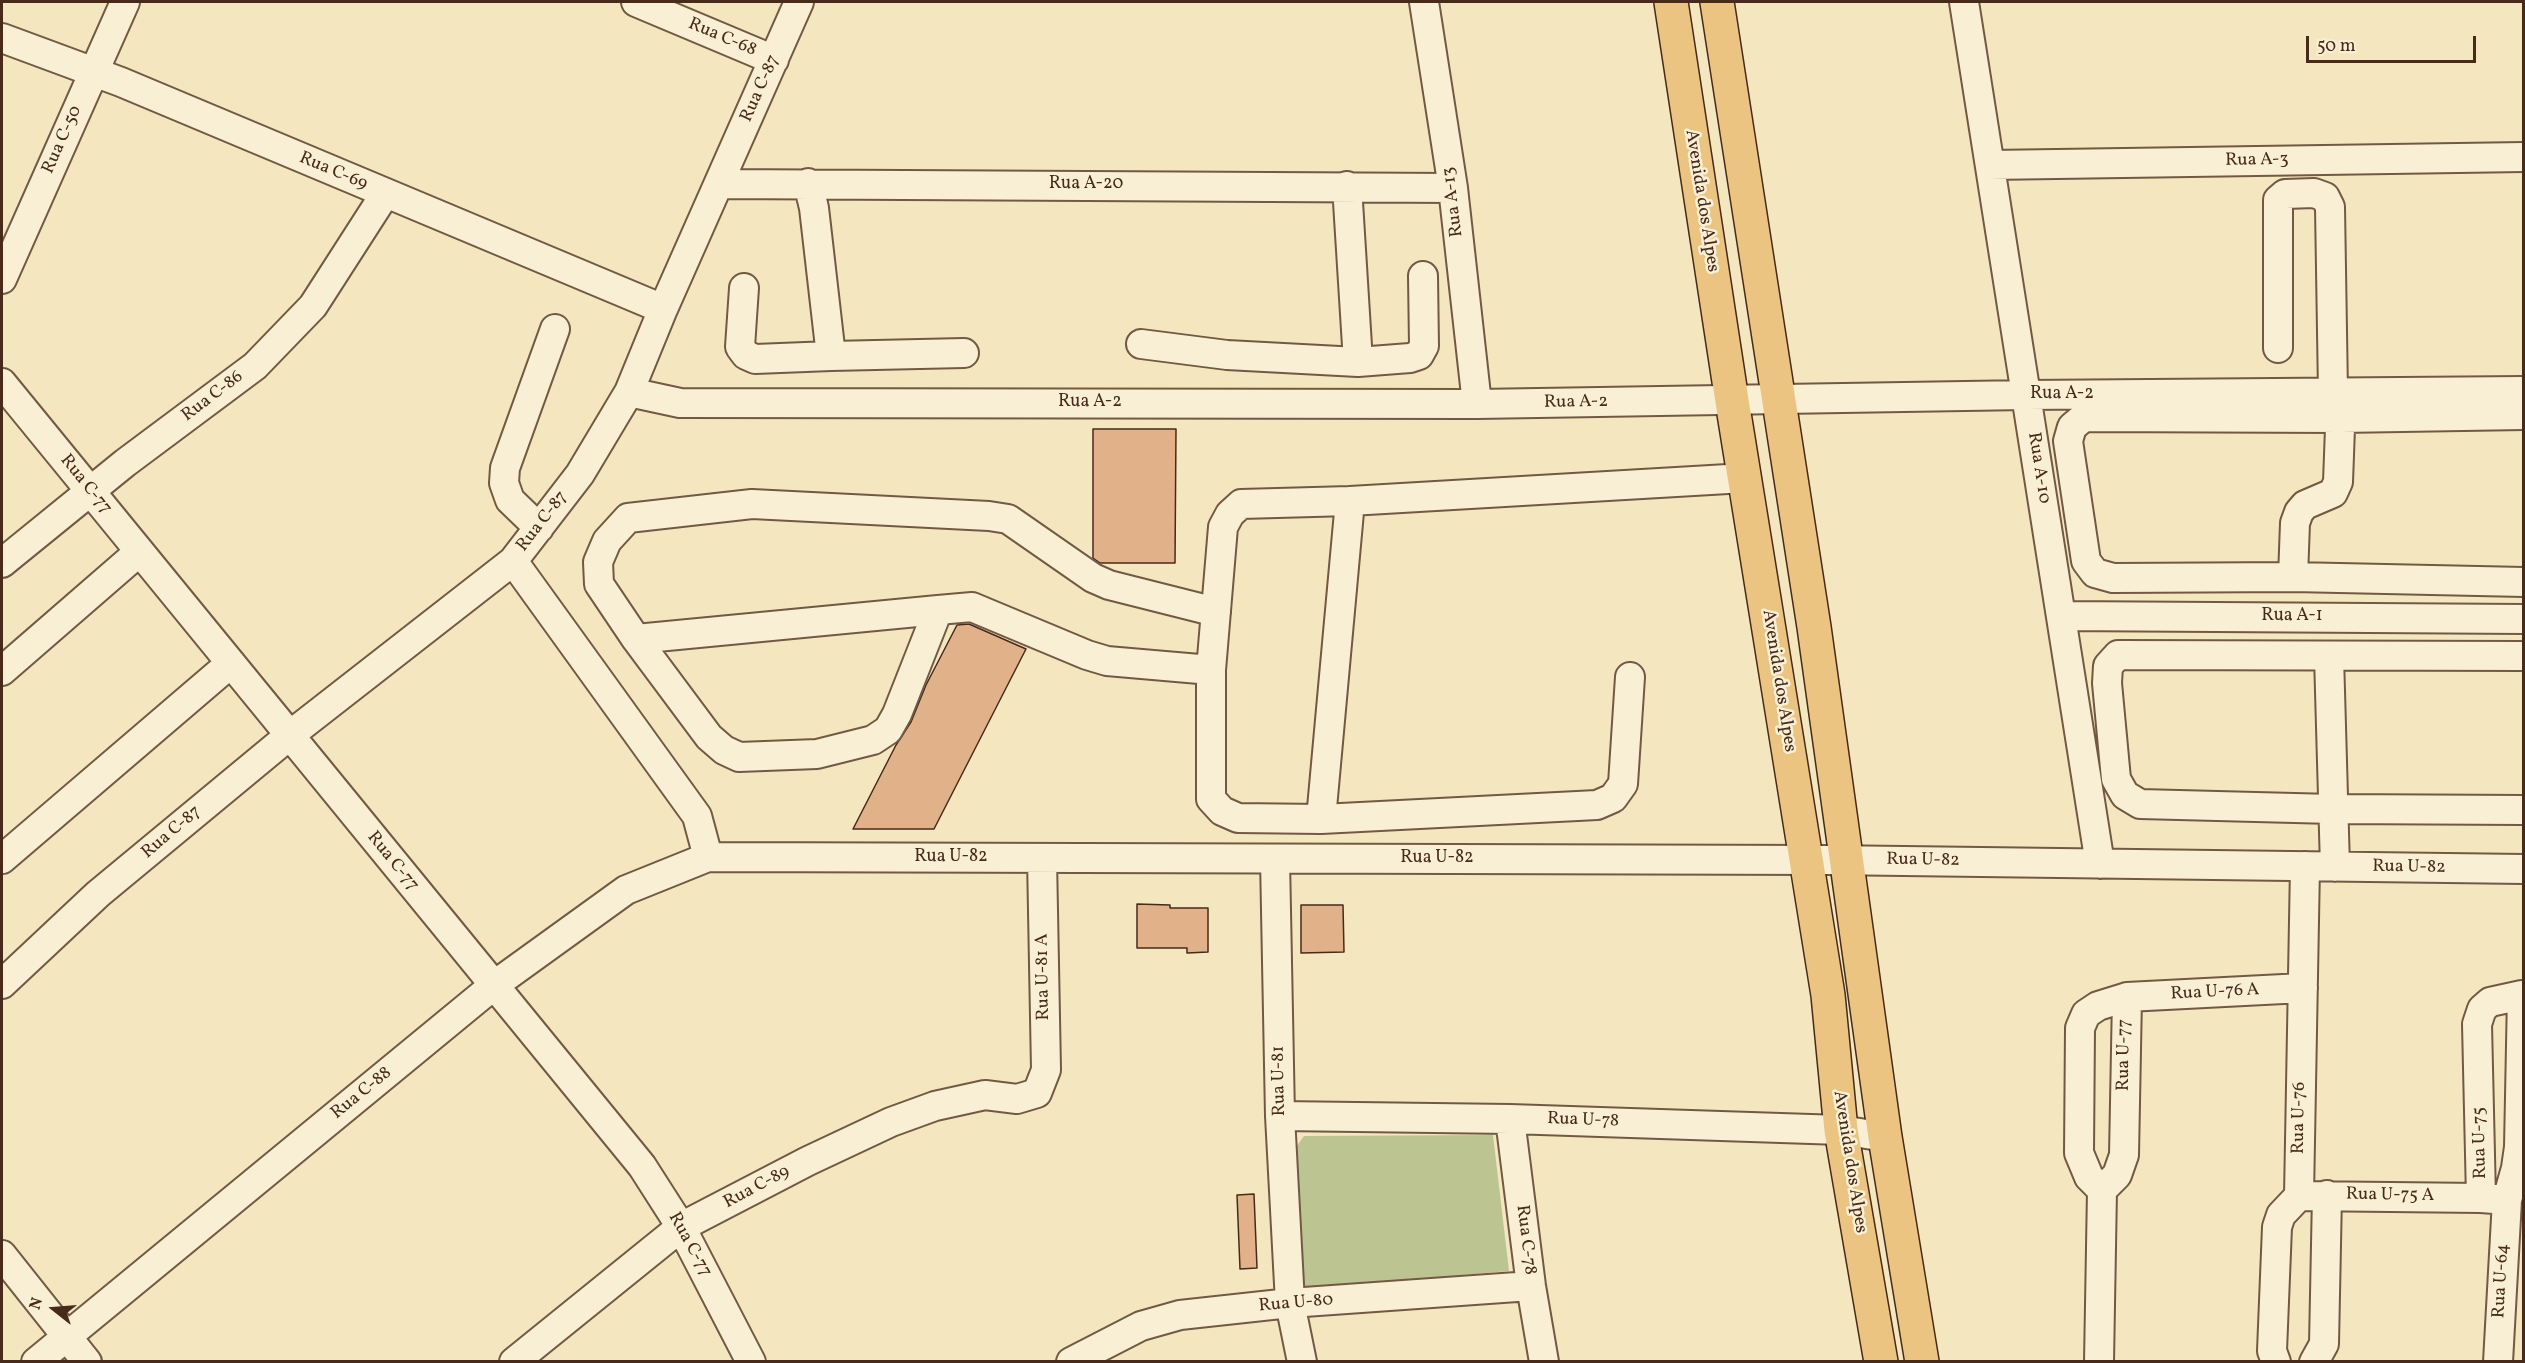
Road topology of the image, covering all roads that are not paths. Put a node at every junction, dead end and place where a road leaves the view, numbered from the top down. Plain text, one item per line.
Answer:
1 (125, 2) edge
2 (636, 2) edge
3 (799, 2) edge
4 (1424, 2) edge
5 (1671, 2) edge
6 (1717, 2) edge
7 (1964, 2) edge
8 (2, 38) edge
9 (774, 60) junction
10 (94, 72) junction
11 (2523, 157) edge
12 (1990, 165) junction
13 (720, 183) junction
14 (808, 183) junction
15 (1347, 186) junction
16 (1453, 188) junction
17 (385, 194) junction
18 (1423, 276) dead end
19 (2, 279) edge
20 (744, 288) dead end
21 (663, 309) junction
22 (555, 329) dead end
23 (1141, 344) dead end
24 (2278, 348) dead end
25 (964, 353) dead end
26 (831, 356) junction
27 (1358, 362) junction
28 (2, 383) edge
29 (629, 392) junction
30 (2523, 392) edge
31 (2026, 395) junction
32 (1777, 398) junction
33 (1732, 401) junction
34 (2338, 401) junction
35 (1477, 404) junction
36 (2523, 415) edge
37 (1745, 478) junction
38 (90, 491) junction
39 (1350, 501) junction
40 (539, 528) junction
41 (139, 552) junction
42 (513, 561) junction
43 (2, 563) edge
44 (2293, 577) junction
45 (2523, 582) edge
46 (938, 610) junction
47 (1216, 612) junction
48 (2061, 616) junction
49 (2523, 619) edge
50 (636, 639) junction
51 (2329, 656) junction
52 (2523, 656) edge
53 (231, 663) junction
54 (1211, 670) junction
55 (2, 671) edge
56 (1630, 677) dead end
57 (290, 735) junction
58 (2333, 809) junction
59 (2523, 810) edge
60 (1321, 819) junction
61 (708, 857) junction
62 (1042, 858) junction
63 (2, 859) edge
64 (1275, 859) junction
65 (1847, 860) junction
66 (1807, 861) junction
67 (2100, 864) junction
68 (2305, 866) junction
69 (2335, 867) junction
70 (2523, 869) edge
71 (98, 894) junction
72 (2, 964) edge
73 (2, 984) edge
74 (493, 986) junction
75 (2303, 988) junction
76 (2523, 995) edge
77 (2127, 997) junction
78 (1037, 1093) joint
79 (1280, 1116) junction
80 (1510, 1119) junction
81 (1841, 1130) junction
82 (1885, 1137) junction
83 (2102, 1190) junction
84 (2327, 1195) junction
85 (2299, 1196) junction
86 (2494, 1199) junction
87 (681, 1227) junction
88 (2, 1255) edge
89 (1531, 1286) junction
90 (1290, 1303) junction
91 (67, 1336) junction
92 (36, 1362) edge
93 (87, 1362) edge
94 (514, 1362) edge
95 (751, 1362) edge
96 (1071, 1362) edge
97 (1302, 1362) edge
98 (1545, 1362) edge
99 (1881, 1362) edge
100 (1922, 1362) edge
101 (2098, 1362) edge
102 (2276, 1362) edge
103 (2314, 1362) edge
104 (2498, 1362) edge

1 - 10 street, Rua C-50
2 - 9 street, Rua C-68
3 - 9 street, Rua C-87
4 - 16 street, Rua A-13
5 - 33 main road, Avenida dos Alpes
6 - 32 main road
7 - 12 street, Rua A-10
8 - 10 street, Rua C-69
9 - 13 street, Rua C-87
10 - 17 street, Rua C-69
10 - 19 street, Rua C-50
11 - 12 street, Rua A-3
12 - 31 street, Rua A-10
13 - 14 street, Rua A-20
13 - 21 street, Rua C-87
14 - 15 street, Rua A-20
14 - 26 street
15 - 16 street, Rua A-20
15 - 27 street
16 - 35 street, Rua A-13
17 - 21 street, Rua C-69
17 - 38 street, Rua C-86
18 - 27 street
20 - 26 street
21 - 29 street, Rua C-87
22 - 40 street
23 - 27 street
24 - 34 street
25 - 26 street
28 - 38 street, Rua C-77
29 - 35 street, Rua A-2
29 - 40 street, Rua C-87
30 - 34 street, Rua A-2
31 - 32 street, Rua A-2
31 - 34 street, Rua A-2
31 - 48 street, Rua A-10
32 - 33 street, Rua A-2
32 - 65 main road
33 - 35 street, Rua A-2
33 - 37 main road, Avenida dos Alpes
34 - 36 street
34 - 44 street
34 - 44 street
37 - 39 street
37 - 66 main road, Avenida dos Alpes
38 - 41 street, Rua C-77
38 - 43 street, Rua C-86
39 - 47 street
39 - 60 street
40 - 42 street, Rua C-87
41 - 53 street, Rua C-77
41 - 55 street
42 - 57 street, Rua C-87
42 - 61 street
44 - 45 street
46 - 50 street
46 - 50 street
46 - 54 street
47 - 50 street
47 - 54 street
48 - 49 street, Rua A-1
48 - 67 street, Rua A-10
51 - 52 street
51 - 58 street
51 - 58 street
53 - 57 street, Rua C-77
53 - 63 street
54 - 60 street
56 - 60 street
57 - 71 street, Rua C-87
57 - 74 street, Rua C-77
58 - 59 street
58 - 69 street
61 - 62 street, Rua U-82
61 - 74 street, Rua C-88
62 - 64 street, Rua U-82
62 - 78 street, Rua U-81 A
64 - 66 street, Rua U-82
64 - 79 street, Rua U-81
65 - 66 street, Rua U-82
65 - 67 street, Rua U-82
65 - 82 main road
66 - 81 main road, Avenida dos Alpes
67 - 68 street, Rua U-82
68 - 69 street, Rua U-82
68 - 75 street, Rua U-76
69 - 70 street, Rua U-82
71 - 72 street, Rua C-87
71 - 73 street, Rua C-87
74 - 87 street, Rua C-77
74 - 91 street, Rua C-88
75 - 77 street, Rua U-76 A
75 - 85 street, Rua U-76
76 - 86 street, Rua U-75
76 - 86 street, Rua U-75
77 - 83 street, Rua U-77
77 - 83 street, Rua U-77
78 - 87 street, Rua C-89
79 - 80 street, Rua U-78
79 - 90 street, Rua U-81
80 - 81 street, Rua U-78
80 - 89 street, Rua C-78
81 - 82 street, Rua U-78
81 - 99 main road, Avenida dos Alpes
82 - 100 main road
83 - 101 street
84 - 85 street, Rua U-75 A
84 - 86 street, Rua U-75 A
84 - 103 street
85 - 102 street
86 - 104 street, Rua U-64
87 - 94 street, Rua C-89
87 - 95 street, Rua C-77
88 - 91 street
89 - 90 street, Rua U-80
89 - 98 street, Rua C-78
90 - 96 street, Rua U-80
90 - 97 street, Rua U-81
91 - 92 street, Rua C-88
91 - 93 street

